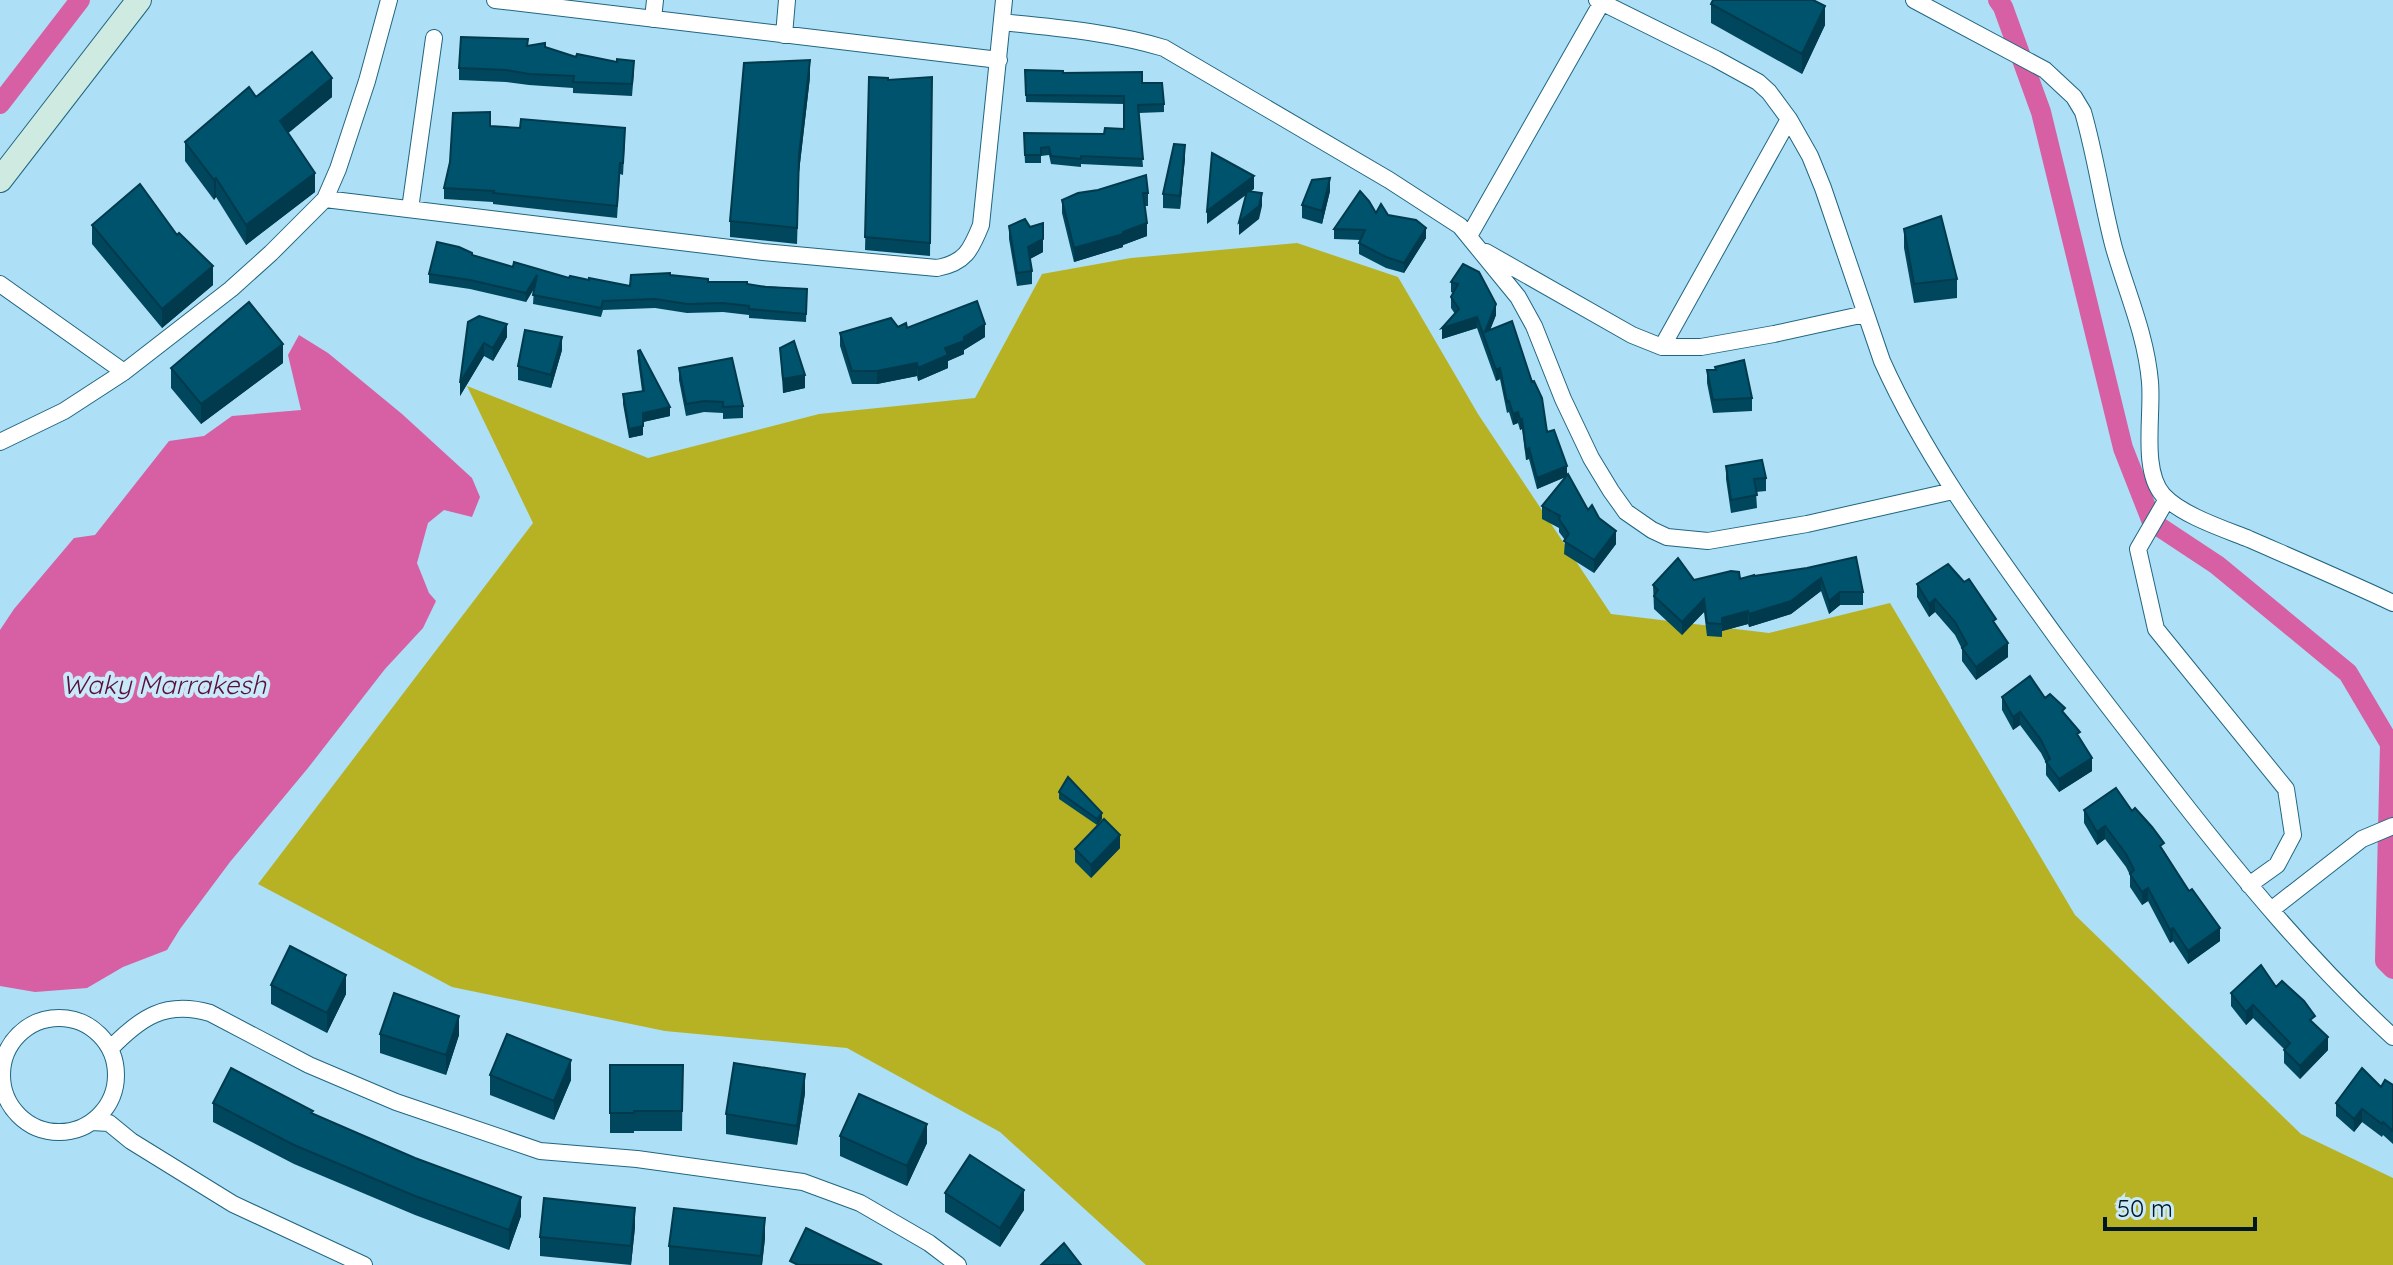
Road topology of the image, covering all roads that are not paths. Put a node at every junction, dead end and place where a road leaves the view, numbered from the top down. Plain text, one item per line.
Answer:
1 (139, 0) edge
2 (389, 0) edge
3 (495, 0) edge
4 (655, 0) edge
5 (787, 0) edge
6 (1004, 0) edge
7 (1914, 0) edge
8 (1600, 1) edge
9 (653, 19) junction
10 (1002, 22) junction
11 (784, 35) junction
12 (434, 38) dead end
13 (999, 60) junction
14 (1789, 119) junction
15 (0, 180) edge
16 (325, 199) junction
17 (410, 209) junction
18 (1475, 242) junction
19 (0, 284) edge
20 (1865, 314) junction
21 (1662, 347) junction
22 (124, 372) junction
23 (0, 442) edge
24 (1953, 491) junction
25 (2166, 499) junction
26 (2393, 603) edge
27 (2393, 826) edge
28 (2249, 885) junction
29 (2271, 910) junction
30 (2393, 1037) edge
31 (110, 1049) junction
32 (2, 1056) edge
33 (2, 1093) edge
34 (92, 1122) junction
35 (364, 1265) edge
36 (958, 1265) edge

1 - 15 street
2 - 16 street
3 - 9 street
4 - 9 street
5 - 11 street
6 - 10 street
7 - 25 street
8 - 14 street
8 - 18 street
9 - 11 street
10 - 13 street
10 - 18 street
11 - 13 street
12 - 17 street
13 - 17 street
14 - 20 street
14 - 21 street
16 - 17 street
16 - 22 street
18 - 21 street
18 - 24 street
19 - 22 street
20 - 21 street
20 - 24 street
22 - 23 street
24 - 28 street
25 - 26 street
25 - 28 street
27 - 29 street
28 - 29 street
29 - 30 street
31 - 32 street
31 - 34 street
31 - 36 street
32 - 33 street
33 - 34 street
34 - 35 street

